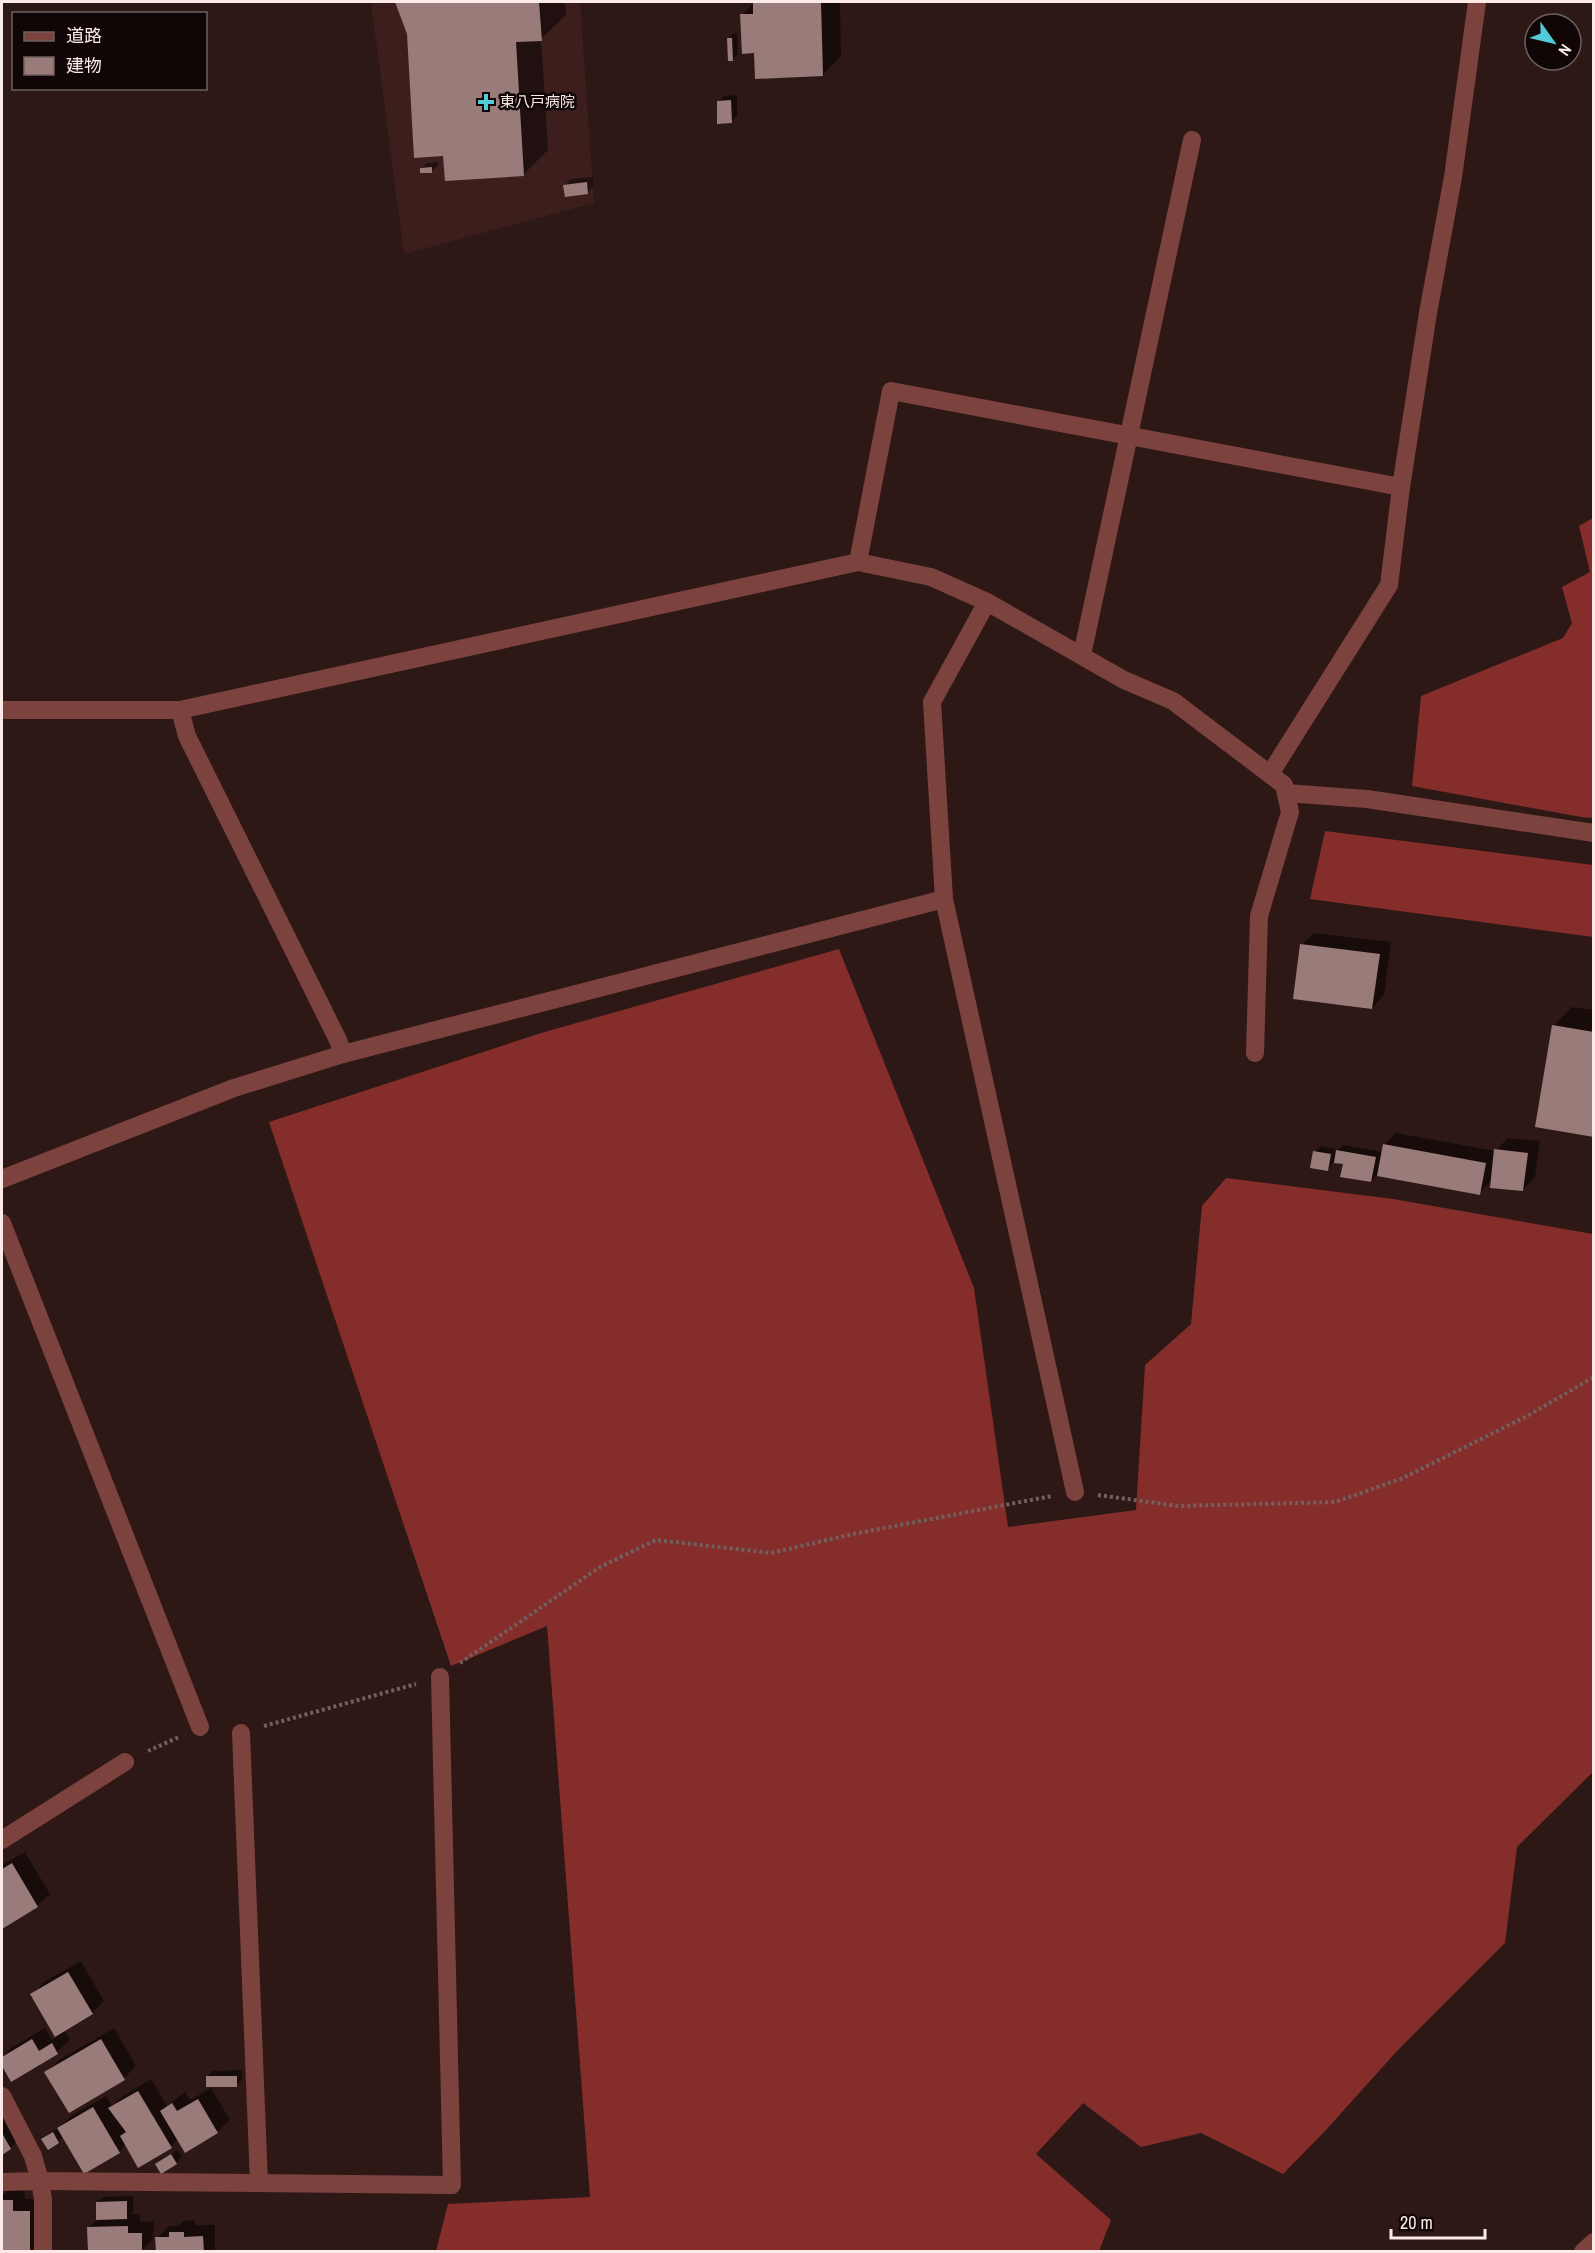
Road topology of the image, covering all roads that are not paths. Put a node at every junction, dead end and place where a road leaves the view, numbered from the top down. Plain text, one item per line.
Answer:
1 (1477, 2) edge
2 (1192, 140) dead end
3 (1129, 436) junction
4 (1401, 487) junction
5 (858, 562) junction
6 (987, 602) junction
7 (1082, 655) junction
8 (2, 710) edge
9 (180, 710) junction
10 (1270, 774) junction
11 (1286, 794) junction
12 (1593, 833) edge
13 (944, 899) junction
14 (1255, 1053) dead end
15 (343, 1054) junction
16 (2, 1179) edge
17 (2, 1223) edge
18 (1075, 1492) road end
19 (440, 1677) road end
20 (200, 1727) road end
21 (241, 1732) road end
22 (126, 1762) road end
23 (2, 1840) edge
24 (2, 2096) edge
25 (40, 2181) junction
26 (2, 2182) edge
27 (259, 2183) junction
28 (1593, 2242) edge
29 (43, 2252) edge
30 (1582, 2252) edge

1 - 4 street
2 - 3 street
3 - 4 street
3 - 5 street
3 - 7 street
4 - 10 street
5 - 6 street
5 - 9 street
6 - 7 street
6 - 13 street
7 - 10 street
8 - 9 street
9 - 15 street
10 - 11 street
11 - 12 street
11 - 14 street
13 - 15 street
13 - 18 street
15 - 16 street
17 - 20 street
19 - 27 street
21 - 27 street
22 - 23 street
24 - 25 street
25 - 26 street
25 - 27 street
25 - 29 street
28 - 30 street

